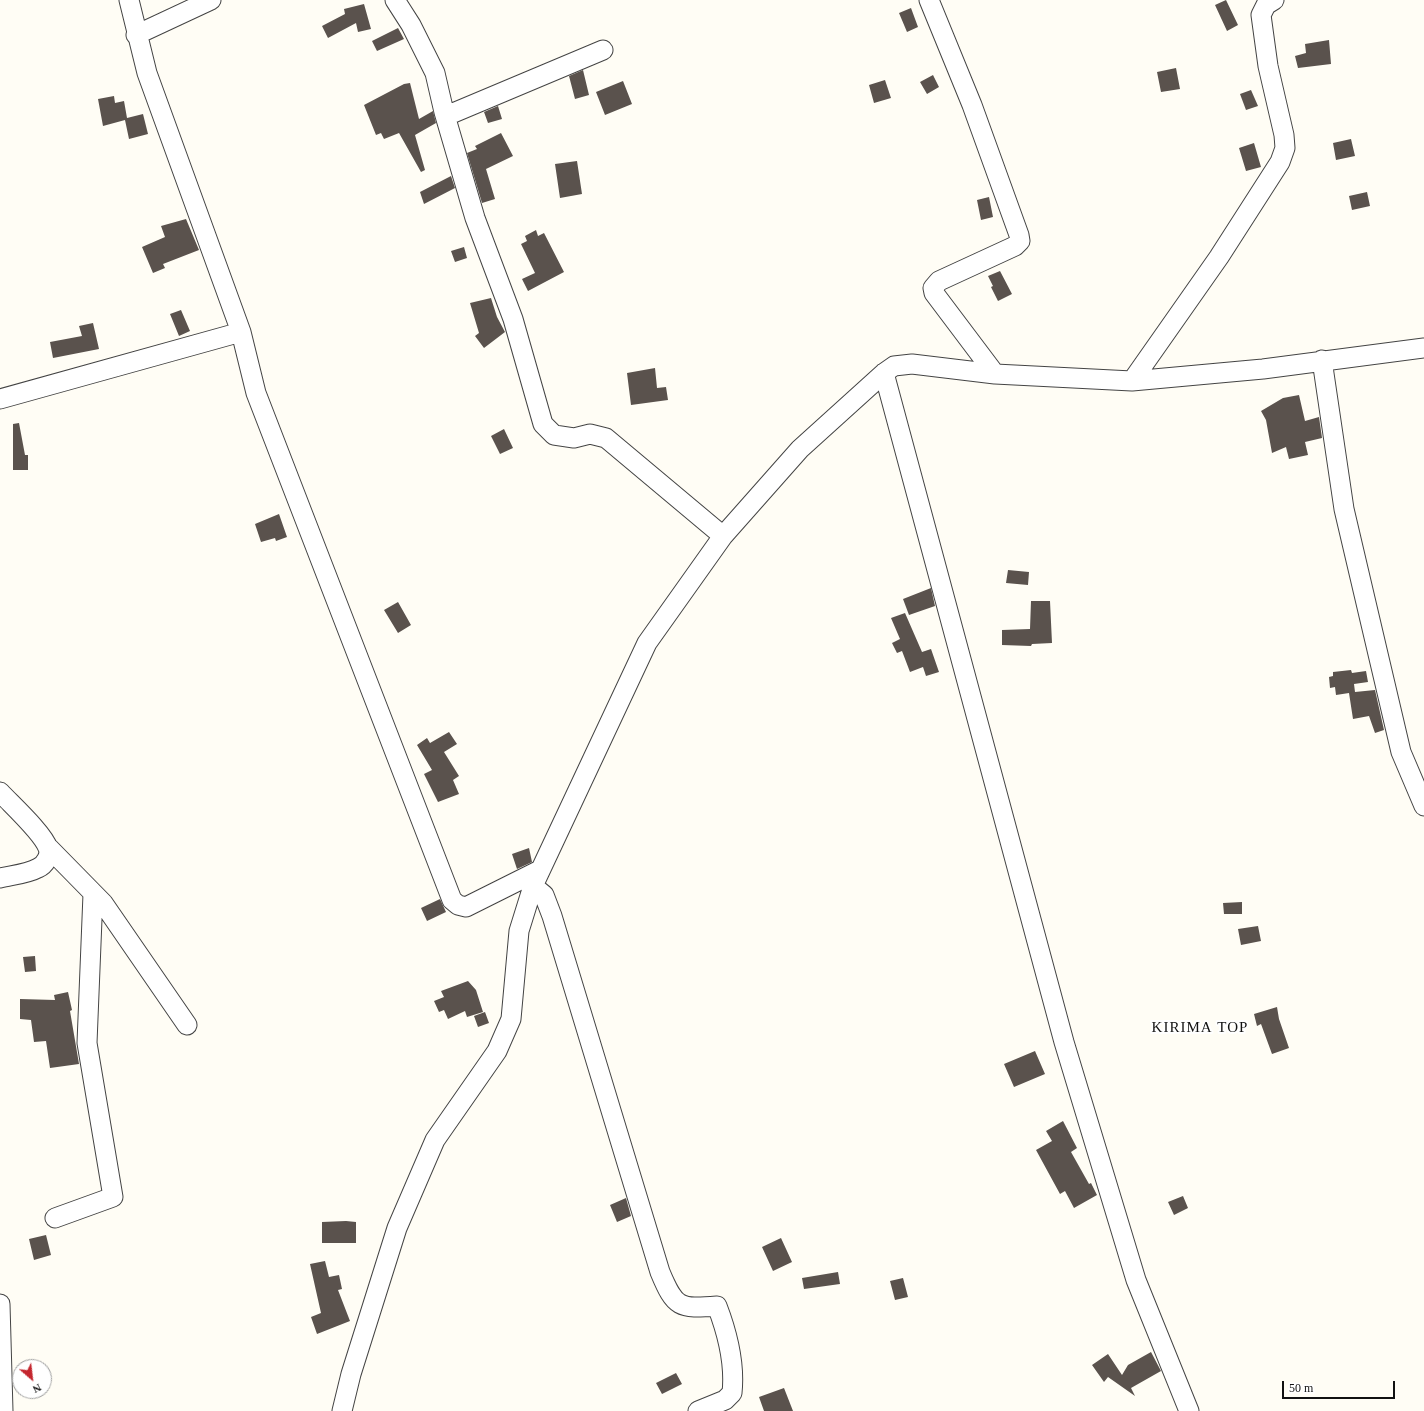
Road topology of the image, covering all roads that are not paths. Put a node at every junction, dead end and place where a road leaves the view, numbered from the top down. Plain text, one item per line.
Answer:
1 (129, 0) edge
2 (211, 0) edge
3 (395, 0) edge
4 (929, 0) edge
5 (1274, 0) edge
6 (136, 35) junction
7 (603, 50) dead end
8 (446, 116) junction
9 (241, 332) junction
10 (1424, 348) edge
11 (1322, 360) junction
12 (884, 373) junction
13 (995, 374) junction
14 (1132, 381) junction
15 (0, 399) edge
16 (723, 536) junction
17 (0, 792) edge
18 (1424, 806) edge
19 (49, 848) junction
20 (0, 878) edge
21 (536, 878) junction
22 (94, 894) junction
23 (187, 1025) dead end
24 (54, 1218) dead end
25 (0, 1304) edge
26 (3, 1411) edge
27 (342, 1411) edge
28 (698, 1411) edge
29 (1189, 1411) edge

1 - 6 street
2 - 6 street
3 - 8 street
4 - 13 street
5 - 14 street
6 - 9 street
7 - 8 street
8 - 16 street
9 - 15 street
9 - 21 street
10 - 11 street
11 - 14 street
11 - 18 street
12 - 13 street
12 - 16 street
12 - 29 street
13 - 14 street
16 - 21 street
17 - 19 street
19 - 20 street
19 - 22 street
21 - 27 street
21 - 28 street
22 - 23 street
22 - 24 street
25 - 26 street

